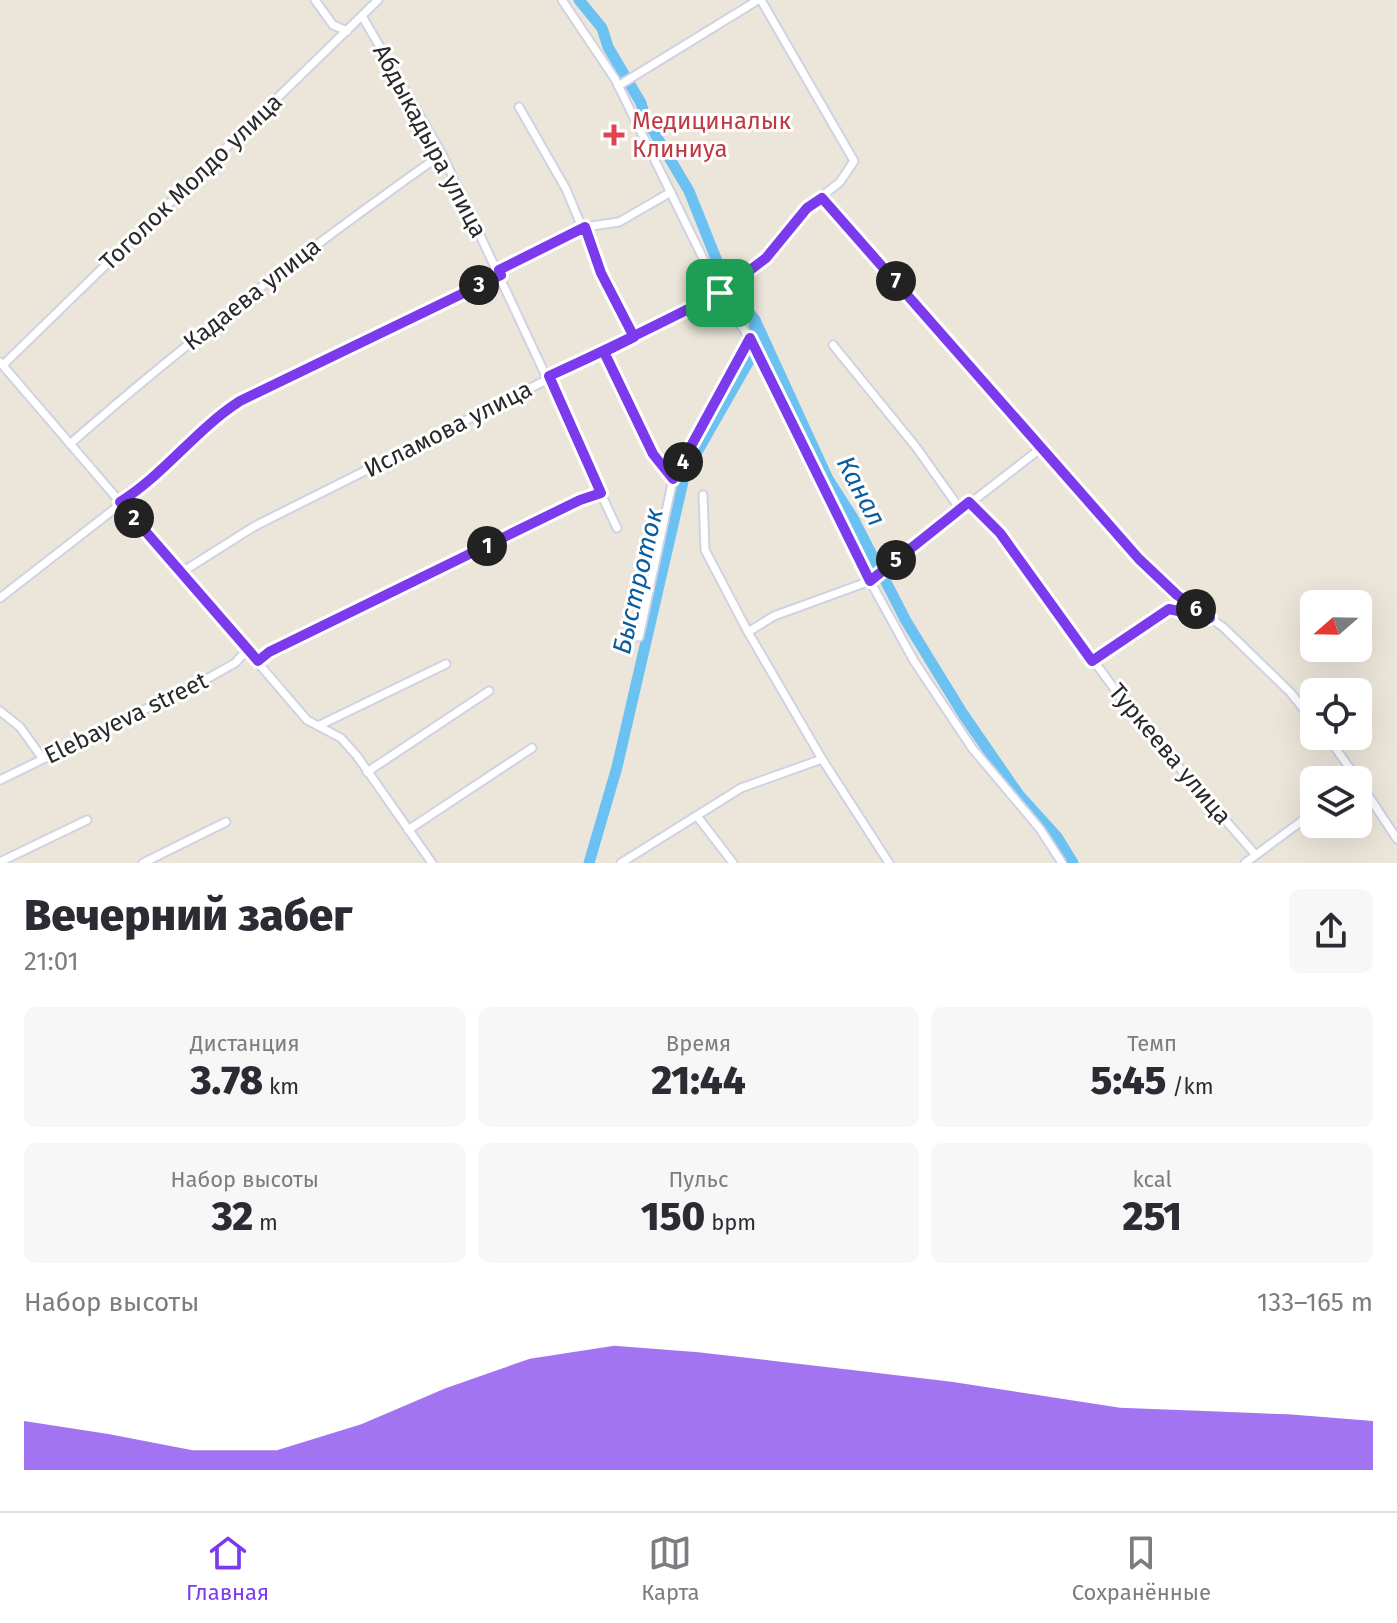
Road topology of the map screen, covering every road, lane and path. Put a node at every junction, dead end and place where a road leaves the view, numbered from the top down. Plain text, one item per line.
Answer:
1 (315, 0) edge
2 (378, 0) edge
3 (562, 0) edge
4 (760, 0) edge
5 (362, 16) junction
6 (347, 31) junction
7 (618, 86) junction
8 (519, 107) dead end
9 (442, 154) junction
10 (671, 192) junction
11 (822, 198) junction
12 (585, 227) junction
13 (500, 272) junction
14 (720, 293) junction
15 (634, 337) junction
16 (750, 338) junction
17 (833, 345) dead end
18 (604, 352) junction
19 (2, 363) edge
20 (549, 376) junction
21 (70, 444) junction
22 (1040, 449) junction
23 (673, 479) junction
24 (601, 493) junction
25 (703, 495) dead end
26 (120, 502) junction
27 (969, 502) junction
28 (960, 509) junction
29 (617, 528) dead end
30 (182, 572) junction
31 (870, 581) junction
32 (0, 598) edge
33 (1210, 618) junction
34 (748, 632) junction
35 (639, 637) dead end
36 (248, 649) junction
37 (258, 661) junction
38 (1092, 661) junction
39 (446, 664) dead end
40 (489, 691) dead end
41 (1300, 704) edge
42 (0, 711) edge
43 (320, 725) junction
44 (532, 748) dead end
45 (43, 759) junction
46 (822, 759) junction
47 (367, 772) junction
48 (0, 780) edge
49 (1372, 802) edge
50 (697, 816) junction
51 (87, 820) dead end
52 (226, 822) dead end
53 (1300, 822) edge
54 (408, 830) junction
55 (1397, 839) edge
56 (1255, 854) junction
57 (0, 862) edge
58 (143, 863) edge
59 (432, 863) edge
60 (621, 863) edge
61 (733, 863) edge
62 (889, 863) edge
63 (1062, 863) edge
64 (1245, 863) edge

1 - 6 street
2 - 5 street, Тоголок Молдо улица
3 - 7 street
4 - 7 street
4 - 11 street, Исламова улица
5 - 6 street, Тоголок Молдо улица
5 - 9 street, Абдыкадыра улица
6 - 19 street, Тоголок Молдо улица
7 - 10 street
8 - 12 street
9 - 13 street, Абдыкадыра улица
9 - 21 street, Кадаева улица
10 - 12 street
10 - 14 street
11 - 14 street, Исламова улица
11 - 22 street
12 - 13 street
12 - 15 street
13 - 20 street, Абдыкадыра улица
13 - 26 street
14 - 15 street, Исламова улица
14 - 16 street
15 - 18 street, Исламова улица
16 - 23 street
16 - 31 street
17 - 28 street
18 - 20 street, Исламова улица
18 - 23 street
19 - 21 street
20 - 24 street, Абдыкадыра улица
20 - 30 street, Исламова улица
21 - 26 street
22 - 27 street
22 - 33 street
23 - 35 street
24 - 29 street, Абдыкадыра улица
24 - 37 street
25 - 34 street
26 - 30 street
26 - 32 street
27 - 28 street
27 - 38 street, Туркеева улица
28 - 31 street
30 - 36 street
31 - 34 street
31 - 63 street
33 - 38 street
33 - 41 street
34 - 46 street
36 - 37 street
36 - 45 street, Elebayeva street
37 - 43 street
38 - 56 street, Туркеева улица
39 - 43 street
40 - 47 street
42 - 45 street
43 - 47 street
44 - 54 street
45 - 48 street, Elebayeva street
46 - 50 street
46 - 62 street
47 - 54 street
49 - 55 street
50 - 60 street
50 - 61 street
51 - 57 street
52 - 58 street
53 - 56 street
54 - 59 street
56 - 64 street

